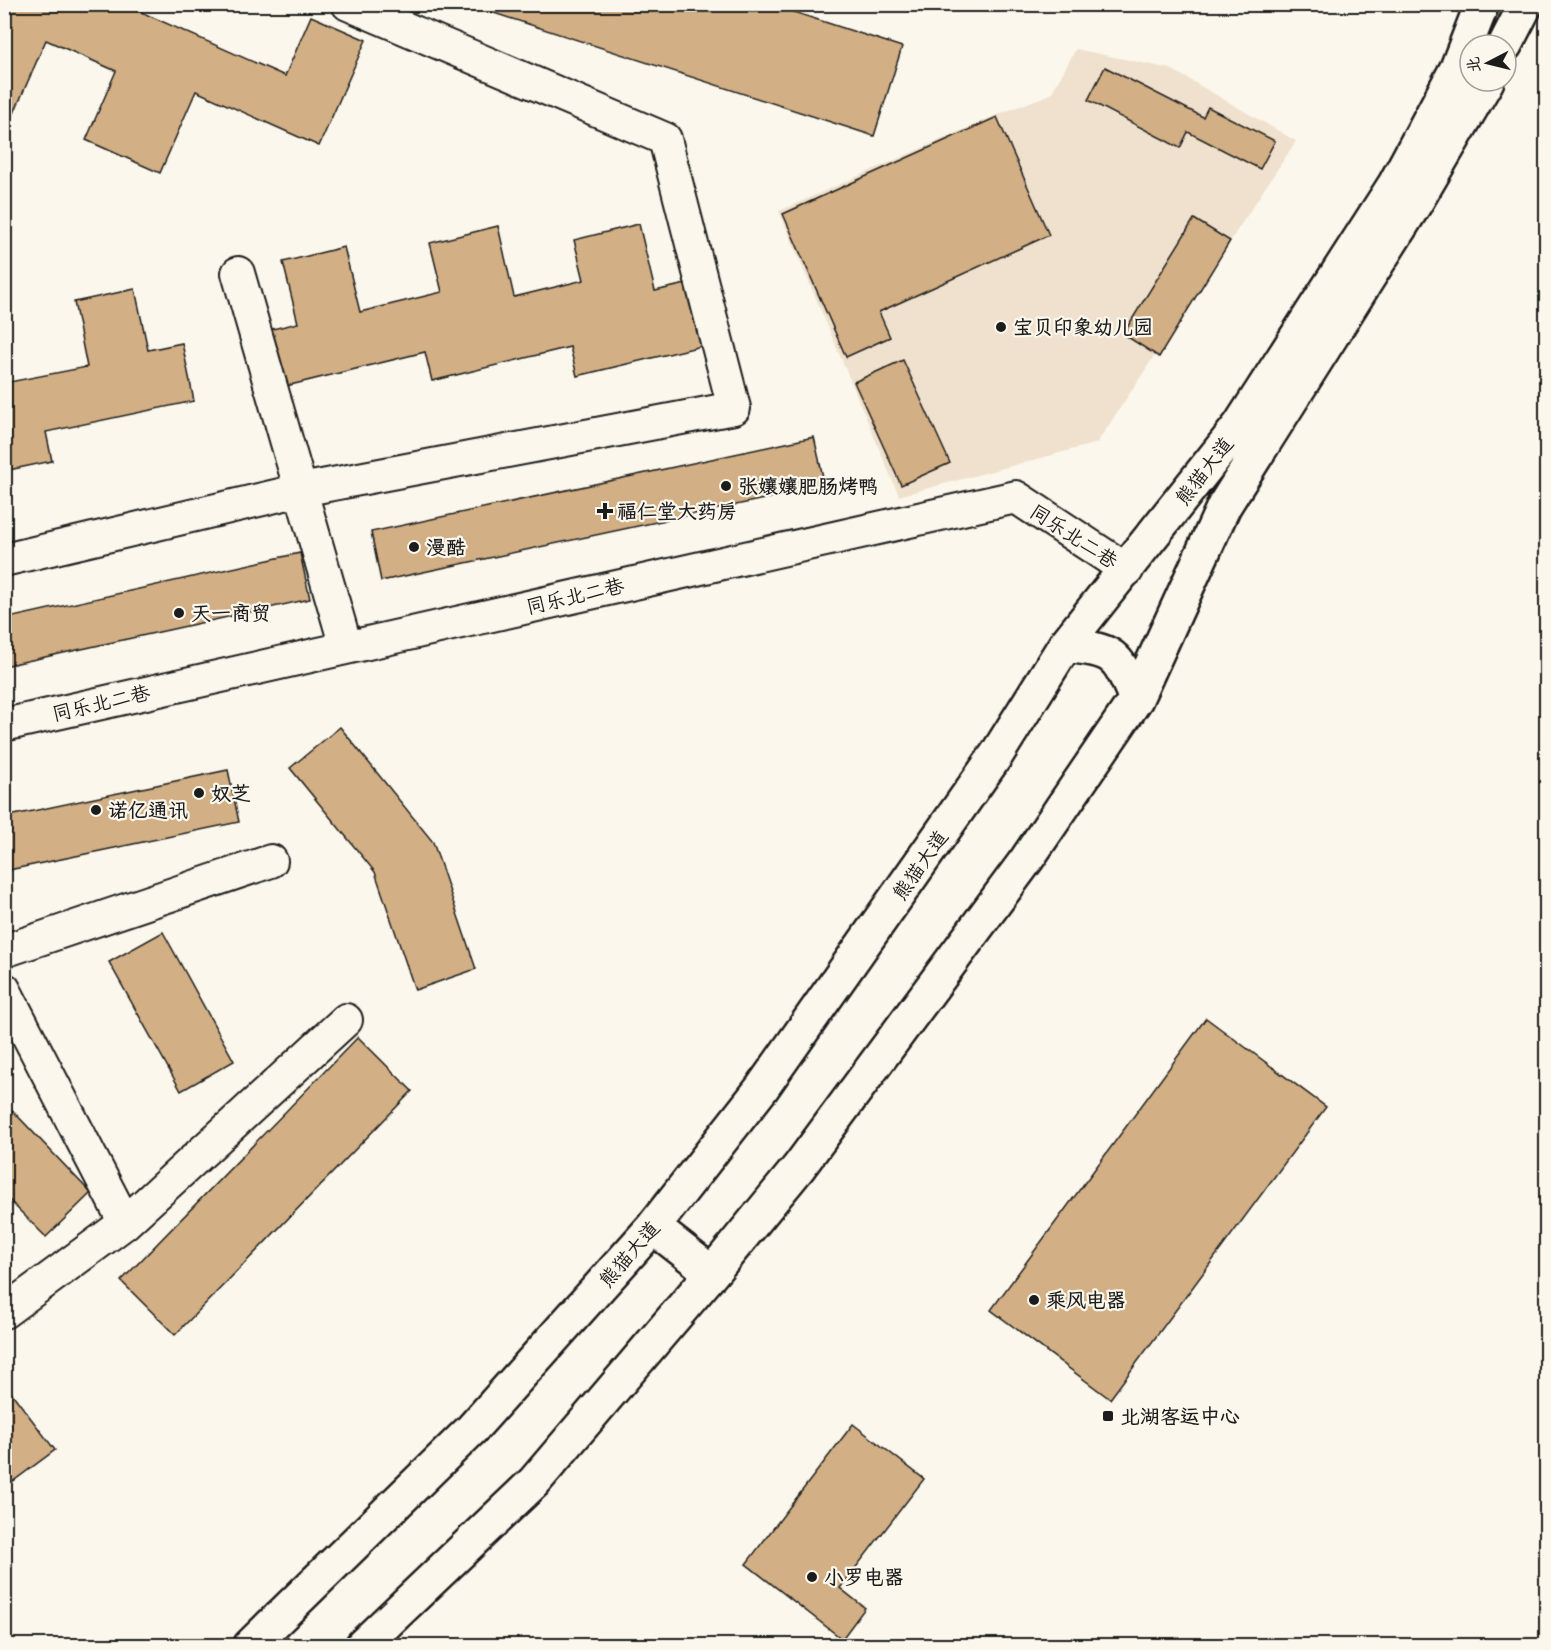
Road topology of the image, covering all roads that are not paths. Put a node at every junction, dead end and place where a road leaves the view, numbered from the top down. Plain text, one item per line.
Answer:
1 (348, 4) edge
2 (1482, 4) edge
3 (1526, 4) edge
4 (1511, 33) edge
5 (1480, 93) edge
6 (238, 273) dead end
7 (301, 490) junction
8 (4, 560) edge
9 (1127, 570) junction
10 (1065, 645) junction
11 (346, 647) junction
12 (1136, 699) junction
13 (4, 725) edge
14 (271, 861) dead end
15 (4, 951) edge
16 (4, 989) edge
17 (346, 1020) dead end
18 (125, 1222) junction
19 (653, 1227) junction
20 (712, 1273) junction
21 (4, 1312) edge
22 (250, 1646) edge
23 (362, 1646) edge

1 - 7 street
2 - 9 main road, 熊猫大道
3 - 4 main road
5 - 12 main road, 熊猫大道
6 - 7 street
7 - 8 street
7 - 11 street
9 - 10 main road, 熊猫大道
9 - 11 street, 同乐北二巷
10 - 12 main road
10 - 19 main road, 熊猫大道
11 - 13 street, 同乐北二巷
12 - 20 main road, 熊猫大道
14 - 15 street
16 - 18 street
17 - 18 street
18 - 21 street
19 - 20 main road
19 - 22 main road, 熊猫大道
20 - 23 main road, 熊猫大道

